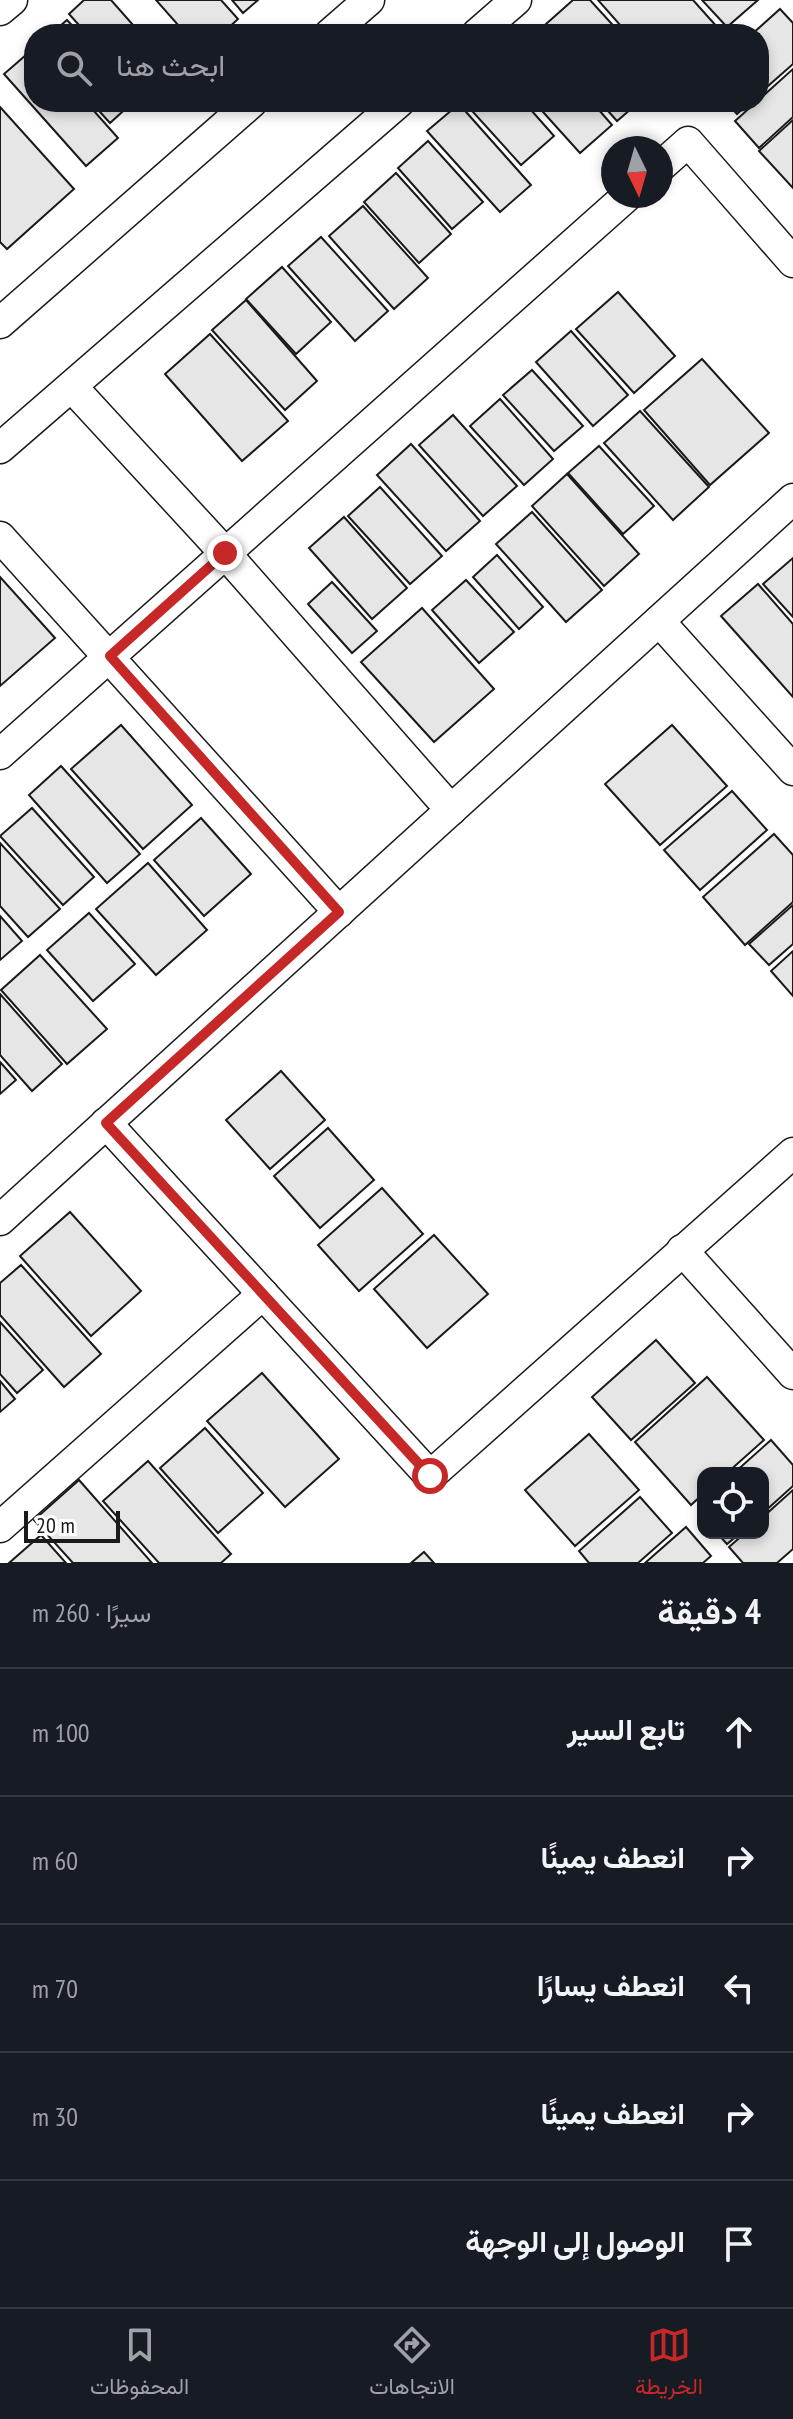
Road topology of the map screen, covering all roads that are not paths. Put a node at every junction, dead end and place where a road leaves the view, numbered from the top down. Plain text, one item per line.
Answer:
1 (12, 0) edge
2 (369, 0) edge
3 (516, 0) edge
4 (0, 10) edge
5 (341, 24) edge
6 (488, 24) edge
7 (240, 112) edge
8 (388, 112) edge
9 (673, 155) edge
10 (613, 208) edge
11 (793, 262) edge
12 (3, 313) edge
13 (72, 387) junction
14 (0, 448) edge
15 (793, 499) edge
16 (0, 537) edge
17 (225, 553) junction
18 (659, 621) junction
19 (110, 656) junction
20 (0, 754) edge
21 (793, 770) edge
22 (451, 810) junction
23 (339, 912) junction
24 (106, 1123) junction
25 (788, 1169) edge
26 (0, 1220) edge
27 (682, 1250) junction
28 (263, 1294) junction
29 (793, 1374) edge
30 (0, 1527) edge

1 - 4 street
2 - 5 street
3 - 6 street
7 - 12 street
8 - 13 street
9 - 11 street
10 - 17 street
13 - 14 street
13 - 17 street
15 - 18 street
16 - 19 street
17 - 19 street
17 - 22 street
18 - 21 street
18 - 22 street
19 - 20 street
19 - 23 street
22 - 23 street
23 - 24 street
24 - 26 street
24 - 28 street
25 - 27 street
27 - 28 street
27 - 29 street
28 - 30 street

